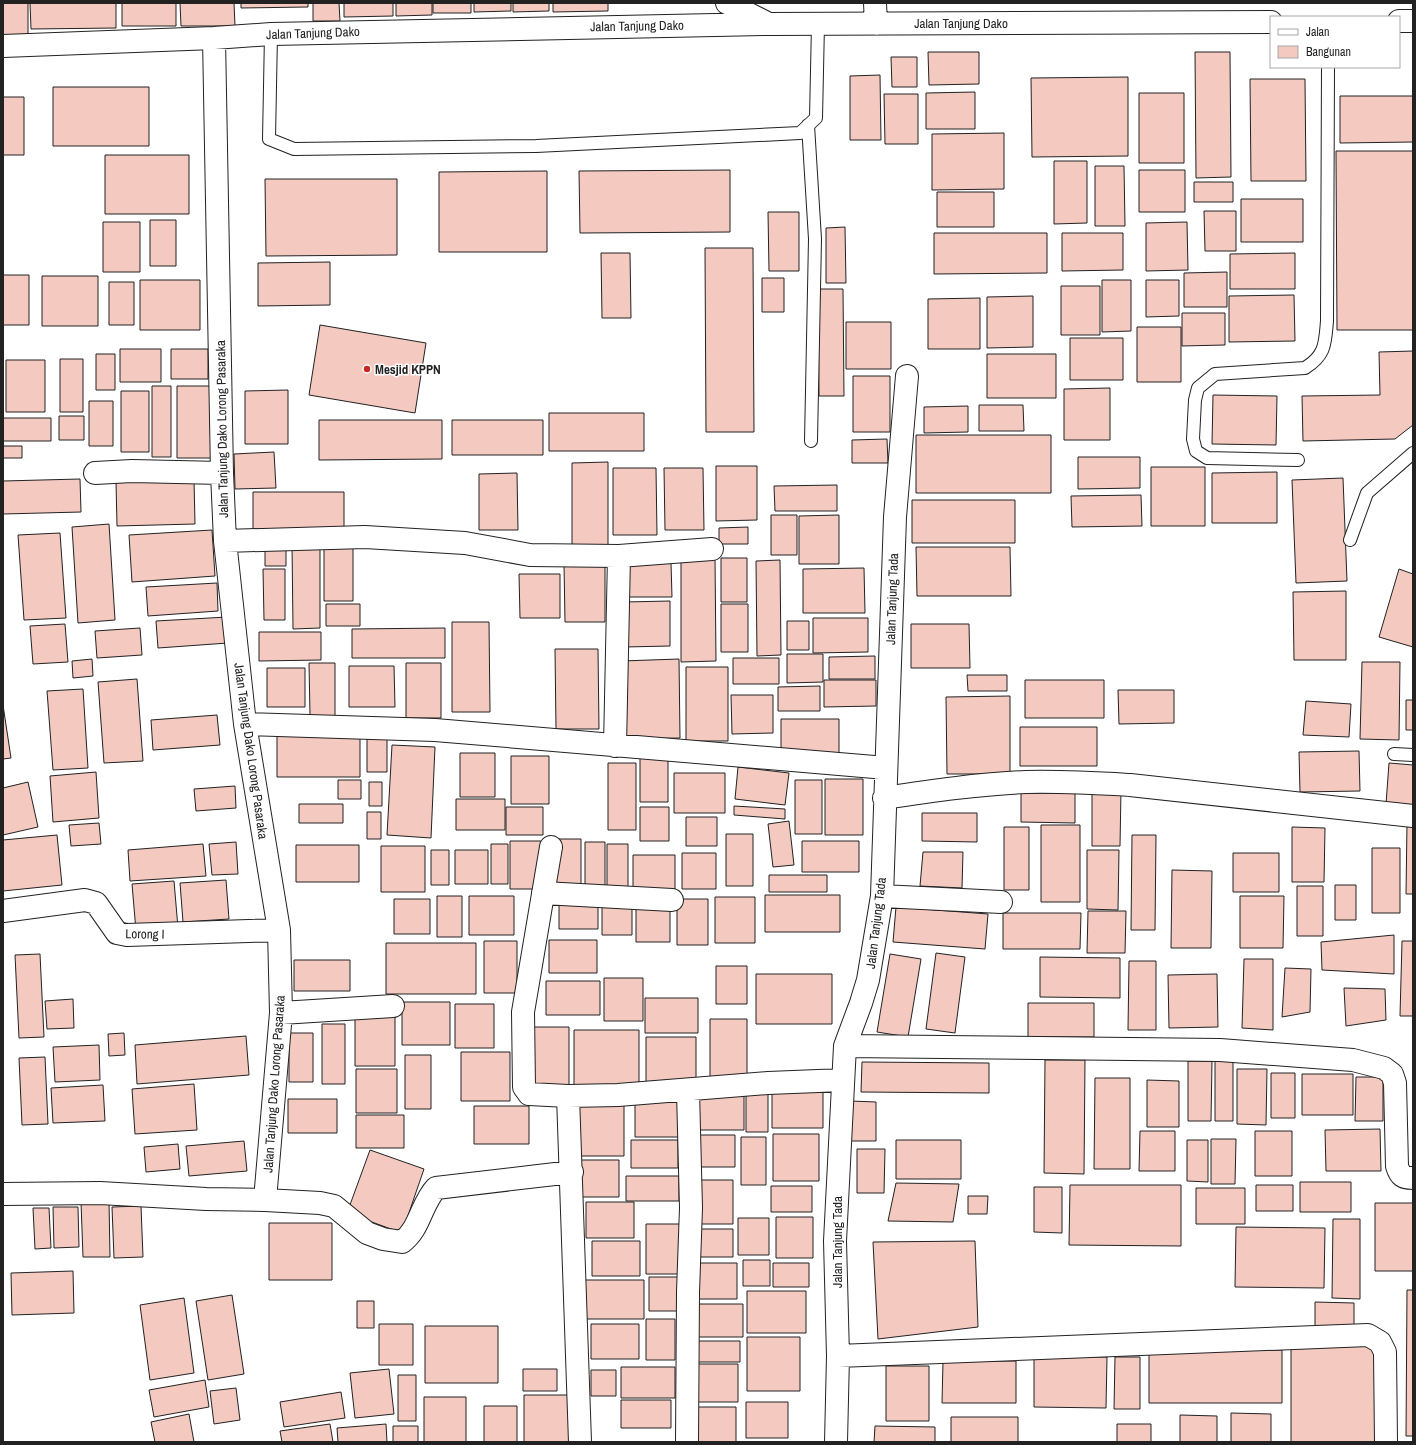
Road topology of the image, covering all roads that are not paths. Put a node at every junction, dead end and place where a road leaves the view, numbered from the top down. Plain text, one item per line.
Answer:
1 (726, 3) edge
2 (875, 14) edge
3 (1400, 21) edge
4 (1413, 21) edge
5 (1270, 22) edge
6 (768, 24) junction
7 (818, 24) junction
8 (271, 34) junction
9 (214, 38) junction
10 (3, 46) edge
11 (1328, 68) edge
12 (808, 125) junction
13 (907, 376) dead end
14 (811, 440) dead end
15 (1413, 454) edge
16 (1298, 460) dead end
17 (95, 473) dead end
18 (222, 473) junction
19 (225, 540) junction
20 (1350, 540) dead end
21 (712, 549) dead end
22 (619, 556) junction
23 (245, 724) junction
24 (615, 746) junction
25 (1394, 754) dead end
26 (1413, 754) edge
27 (886, 768) junction
28 (884, 798) junction
29 (1413, 816) edge
30 (551, 847) dead end
31 (543, 893) junction
32 (882, 896) junction
33 (672, 900) dead end
34 (1001, 902) dead end
35 (3, 911) edge
36 (279, 930) junction
37 (393, 1006) dead end
38 (281, 1014) junction
39 (844, 1046) junction
40 (843, 1080) junction
41 (688, 1090) junction
42 (568, 1096) junction
43 (572, 1172) junction
44 (1413, 1178) edge
45 (3, 1194) edge
46 (265, 1200) junction
47 (838, 1356) junction
48 (580, 1442) edge
49 (687, 1442) edge
50 (836, 1442) edge
51 (1386, 1442) edge

1 - 6 street
2 - 5 street, Jalan Tanjung Dako
2 - 7 street, Jalan Tanjung Dako
3 - 4 street
6 - 7 street, Jalan Tanjung Dako
6 - 8 street, Jalan Tanjung Dako
7 - 12 lane
8 - 9 street, Jalan Tanjung Dako
8 - 12 lane
9 - 10 street, Jalan Tanjung Dako
9 - 18 street, Jalan Tanjung Dako Lorong Pasaraka
11 - 16 lane
12 - 14 lane
13 - 27 street, Jalan Tanjung Tada
15 - 20 lane
17 - 18 street
18 - 19 street, Jalan Tanjung Dako Lorong Pasaraka
19 - 22 street
19 - 23 street, Jalan Tanjung Dako Lorong Pasaraka
21 - 22 street
22 - 24 street
23 - 24 street
23 - 36 street, Jalan Tanjung Dako Lorong Pasaraka
24 - 27 street
25 - 26 lane
27 - 28 street, Jalan Tanjung Tada
28 - 29 street
28 - 32 street, Jalan Tanjung Tada
30 - 31 street
31 - 33 street
31 - 42 street
32 - 34 street
32 - 39 street, Jalan Tanjung Tada
35 - 36 street, Lorong I
36 - 38 street, Jalan Tanjung Dako Lorong Pasaraka
37 - 38 street
38 - 46 street, Jalan Tanjung Dako Lorong Pasaraka
39 - 40 street, Jalan Tanjung Tada
39 - 44 street
40 - 41 street
40 - 47 street, Jalan Tanjung Tada
41 - 42 street
41 - 49 street
42 - 43 street
43 - 46 street
43 - 48 street
45 - 46 street
47 - 50 street, Jalan Tanjung Tada
47 - 51 street

